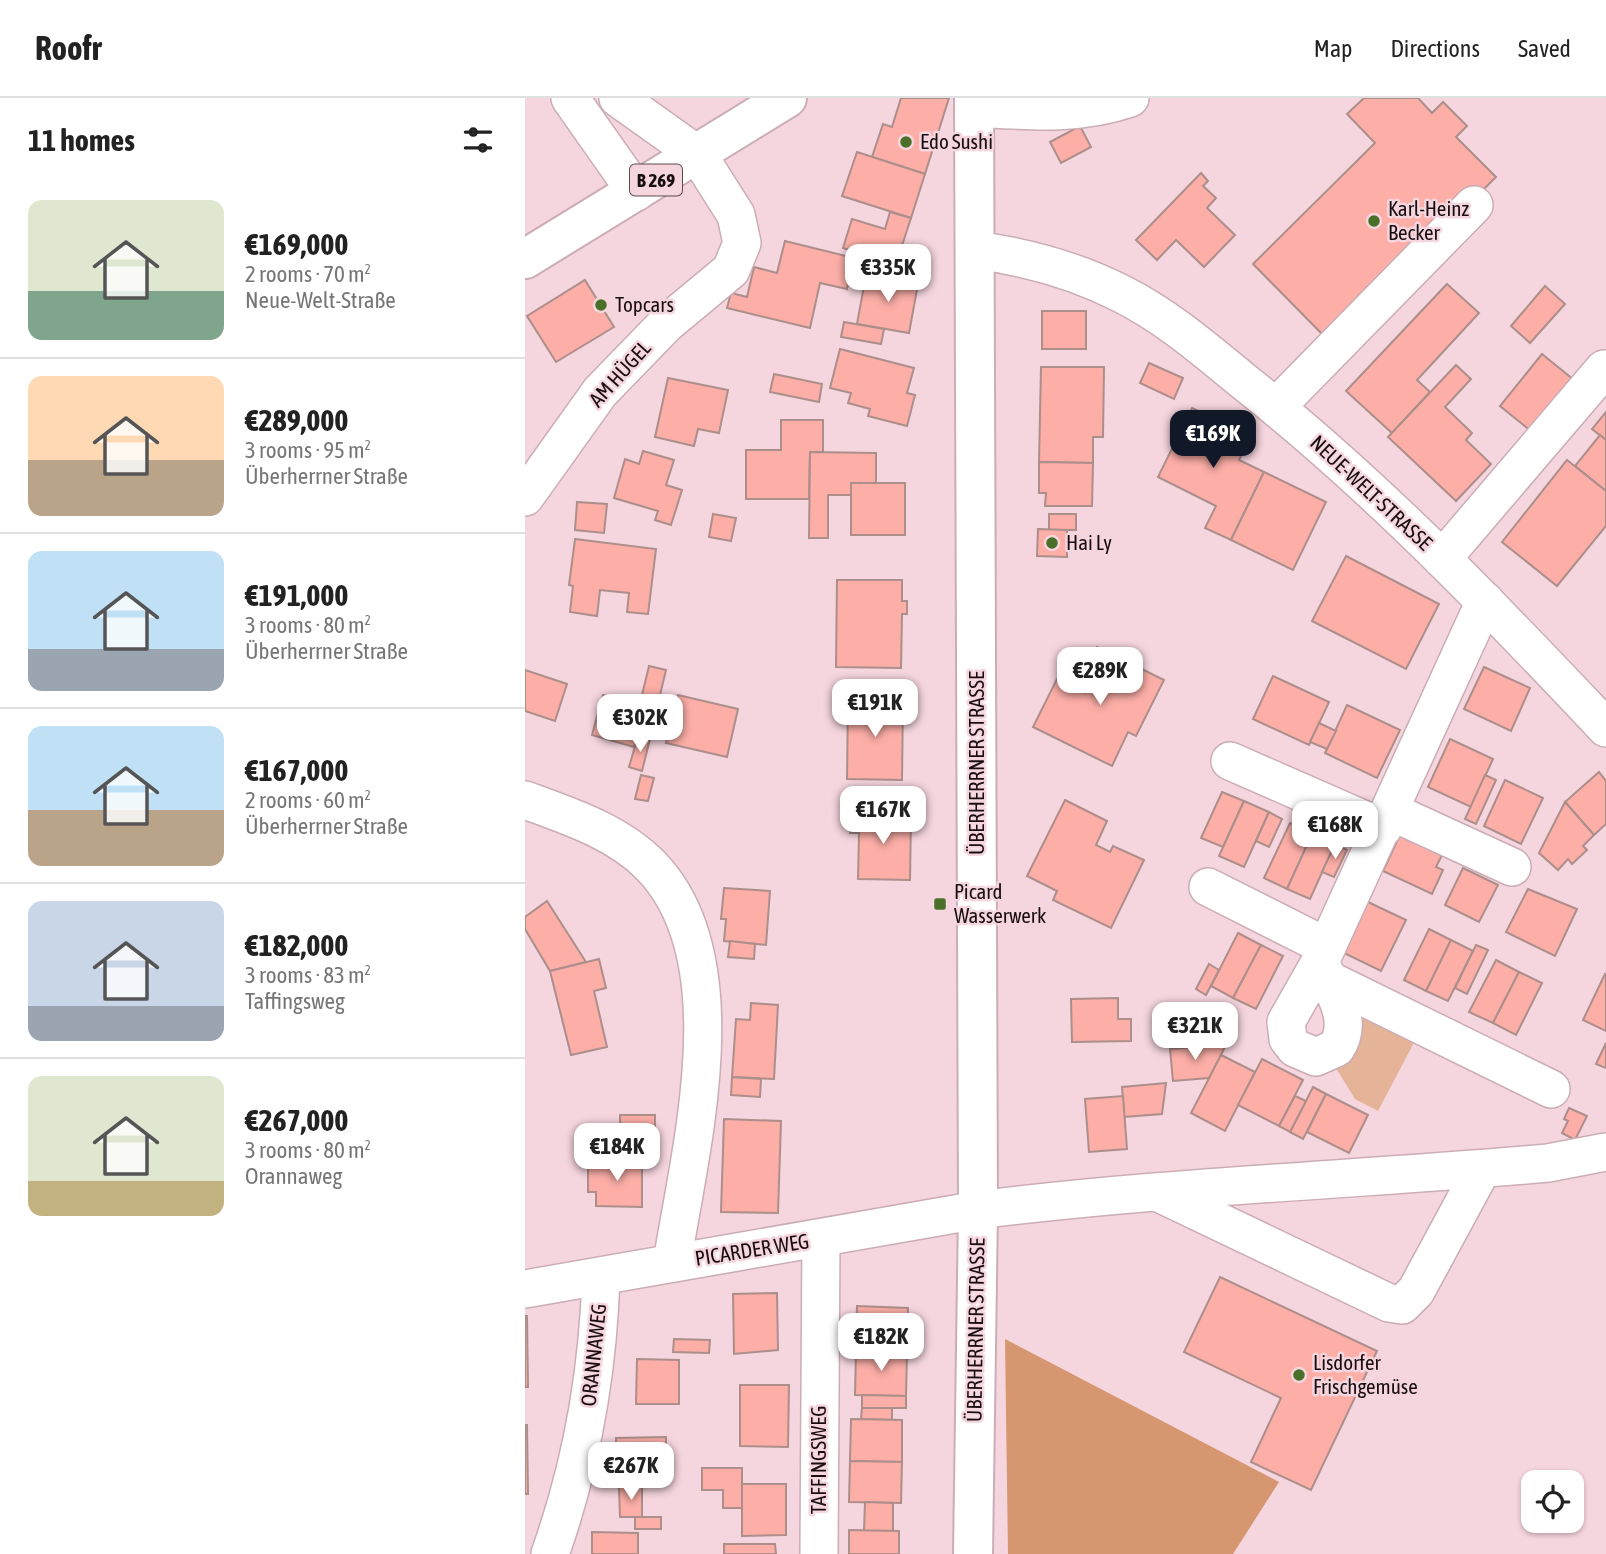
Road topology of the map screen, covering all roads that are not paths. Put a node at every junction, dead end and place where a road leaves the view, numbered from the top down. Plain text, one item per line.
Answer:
1 (570, 98) edge
2 (618, 98) edge
3 (787, 98) edge
4 (1130, 98) edge
5 (974, 103) edge
6 (698, 155) junction
7 (636, 192) junction
8 (1474, 205) dead end
9 (975, 250) junction
10 (525, 260) edge
11 (1604, 369) dead end
12 (1276, 407) junction
13 (525, 497) edge
14 (1442, 559) junction
15 (1485, 601) junction
16 (1606, 728) edge
17 (1230, 761) dead end
18 (525, 800) edge
19 (1386, 819) junction
20 (1512, 867) dead end
21 (1208, 887) dead end
22 (1324, 963) junction
23 (1551, 1089) dead end
24 (1606, 1152) edge
25 (1482, 1169) junction
26 (1152, 1190) junction
27 (978, 1210) junction
28 (821, 1239) junction
29 (672, 1263) junction
30 (601, 1277) junction
31 (525, 1289) edge
32 (550, 1554) edge
33 (819, 1554) edge
34 (973, 1554) edge

1 - 7 street
2 - 6 street
3 - 6 main road, B 269
4 - 5 street
5 - 9 main road, ÜBERHERRNER STRASSE
6 - 7 main road, B 269
6 - 13 street, AM HÜGEL
7 - 10 main road, B 269
8 - 12 street
9 - 12 street, NEUE-WELT-STRASSE
9 - 27 main road, ÜBERHERRNER STRASSE
11 - 14 street, NEUE-WELT-STRASSE
12 - 14 street, NEUE-WELT-STRASSE
14 - 15 street, NEUE-WELT-STRASSE
15 - 16 street, NEUE-WELT-STRASSE
15 - 19 street
17 - 19 street
18 - 29 street
19 - 20 street
19 - 22 street
21 - 22 street
22 - 23 street
24 - 25 street, PICARDER WEG
25 - 26 street, PICARDER WEG
25 - 26 street
26 - 27 street, PICARDER WEG
27 - 28 street, PICARDER WEG
27 - 34 main road, ÜBERHERRNER STRASSE
28 - 29 street, PICARDER WEG
28 - 33 street, TAFFINGSWEG
29 - 30 street, PICARDER WEG
30 - 31 street, PICARDER WEG
30 - 32 street, ORANNAWEG

